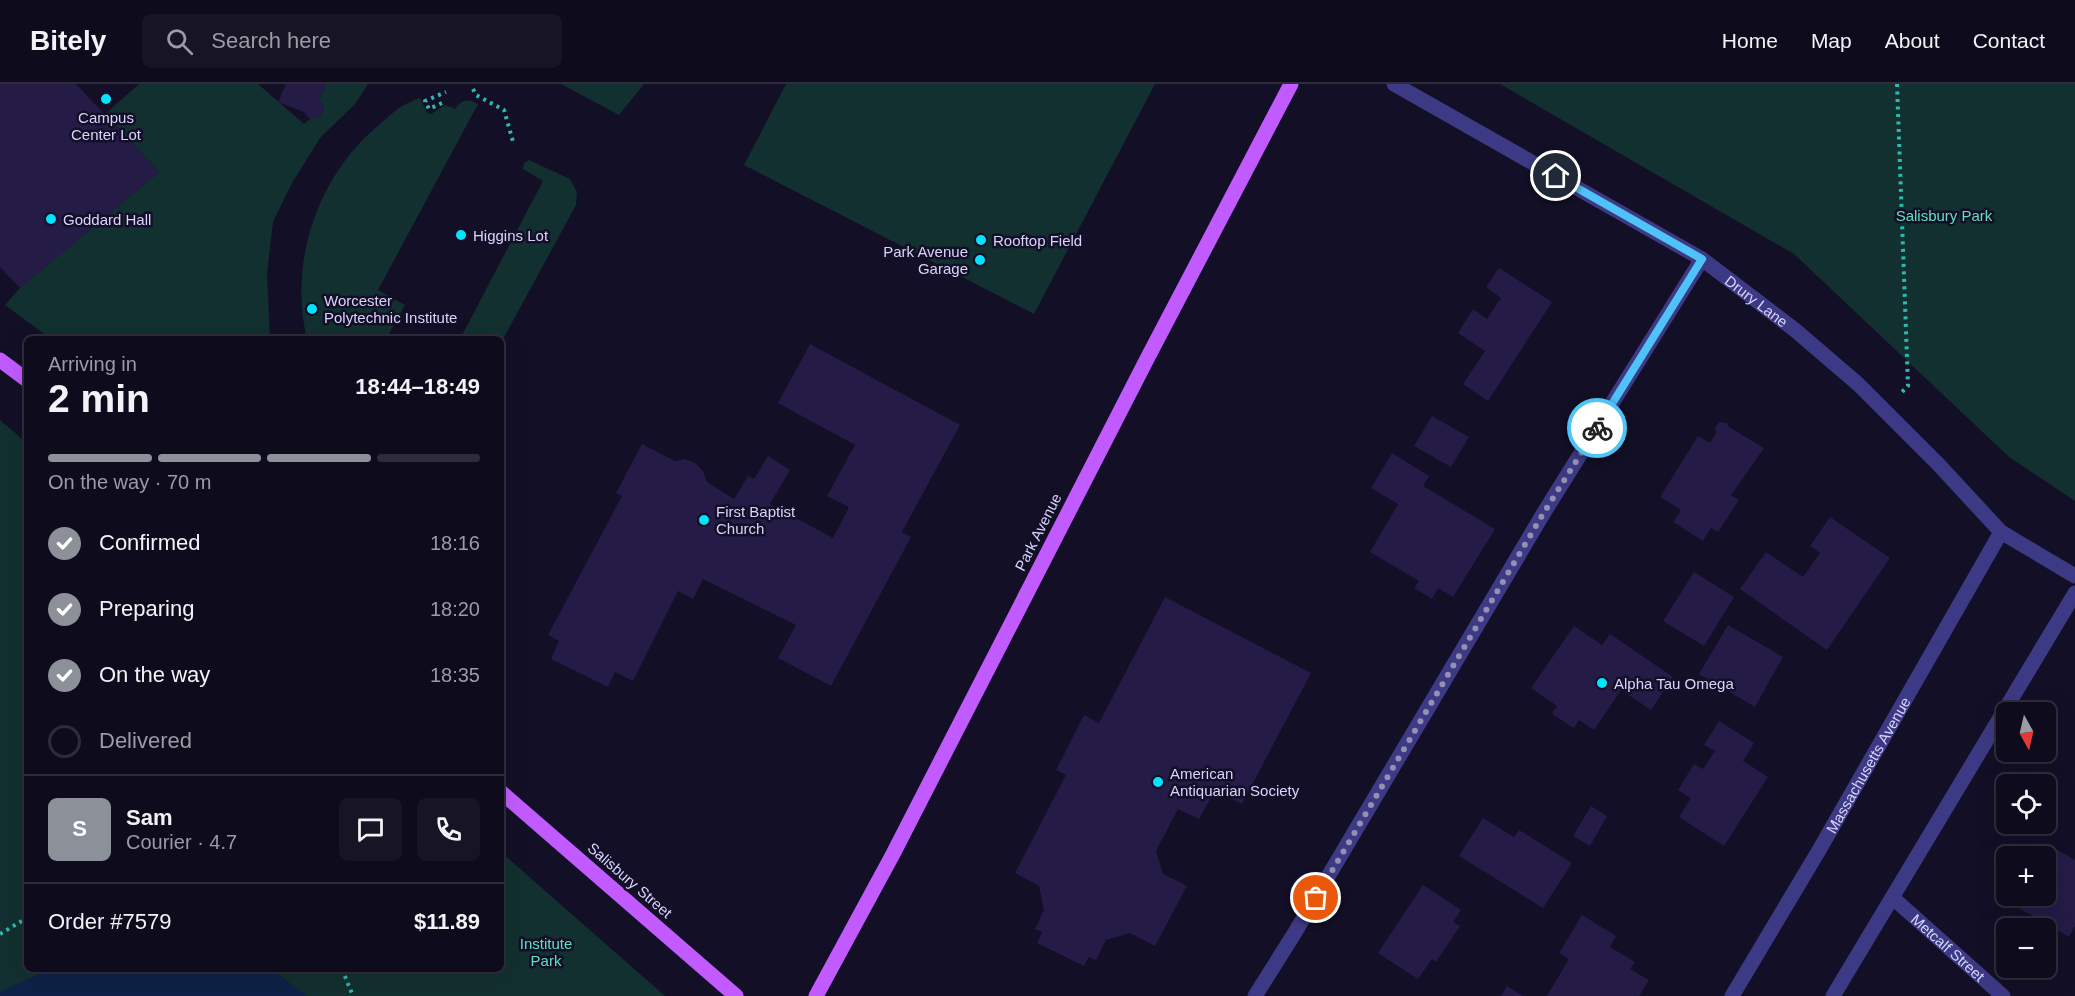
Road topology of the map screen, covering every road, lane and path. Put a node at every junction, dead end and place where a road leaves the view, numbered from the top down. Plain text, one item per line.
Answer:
1 (1291, 84) edge
2 (1395, 84) edge
3 (1897, 84) edge
4 (473, 89) dead end
5 (446, 92) dead end
6 (442, 103) dead end
7 (514, 145) dead end
8 (1702, 259) junction
9 (0, 360) edge
10 (24, 378) edge
11 (1885, 410) junction
12 (2001, 532) junction
13 (2075, 576) edge
14 (2075, 592) edge
15 (504, 795) edge
16 (1893, 898) junction
17 (24, 920) edge
18 (0, 934) edge
19 (343, 972) edge
20 (353, 996) edge
21 (736, 996) edge
22 (816, 996) edge
23 (1256, 996) edge
24 (1732, 996) edge
25 (1833, 996) edge
26 (2003, 996) edge

1 - 22 main road, Park Avenue
2 - 8 street, Drury Lane
3 - 11 path
4 - 7 path
5 - 6 path
8 - 11 street, Drury Lane
8 - 23 street
9 - 10 main road
11 - 12 street, Drury Lane
12 - 13 street, Drury Lane
12 - 24 street, Massachusetts Avenue
14 - 16 street
15 - 21 main road, Salisbury Street
16 - 25 street
16 - 26 street, Metcalf Street
17 - 18 path
19 - 20 path

